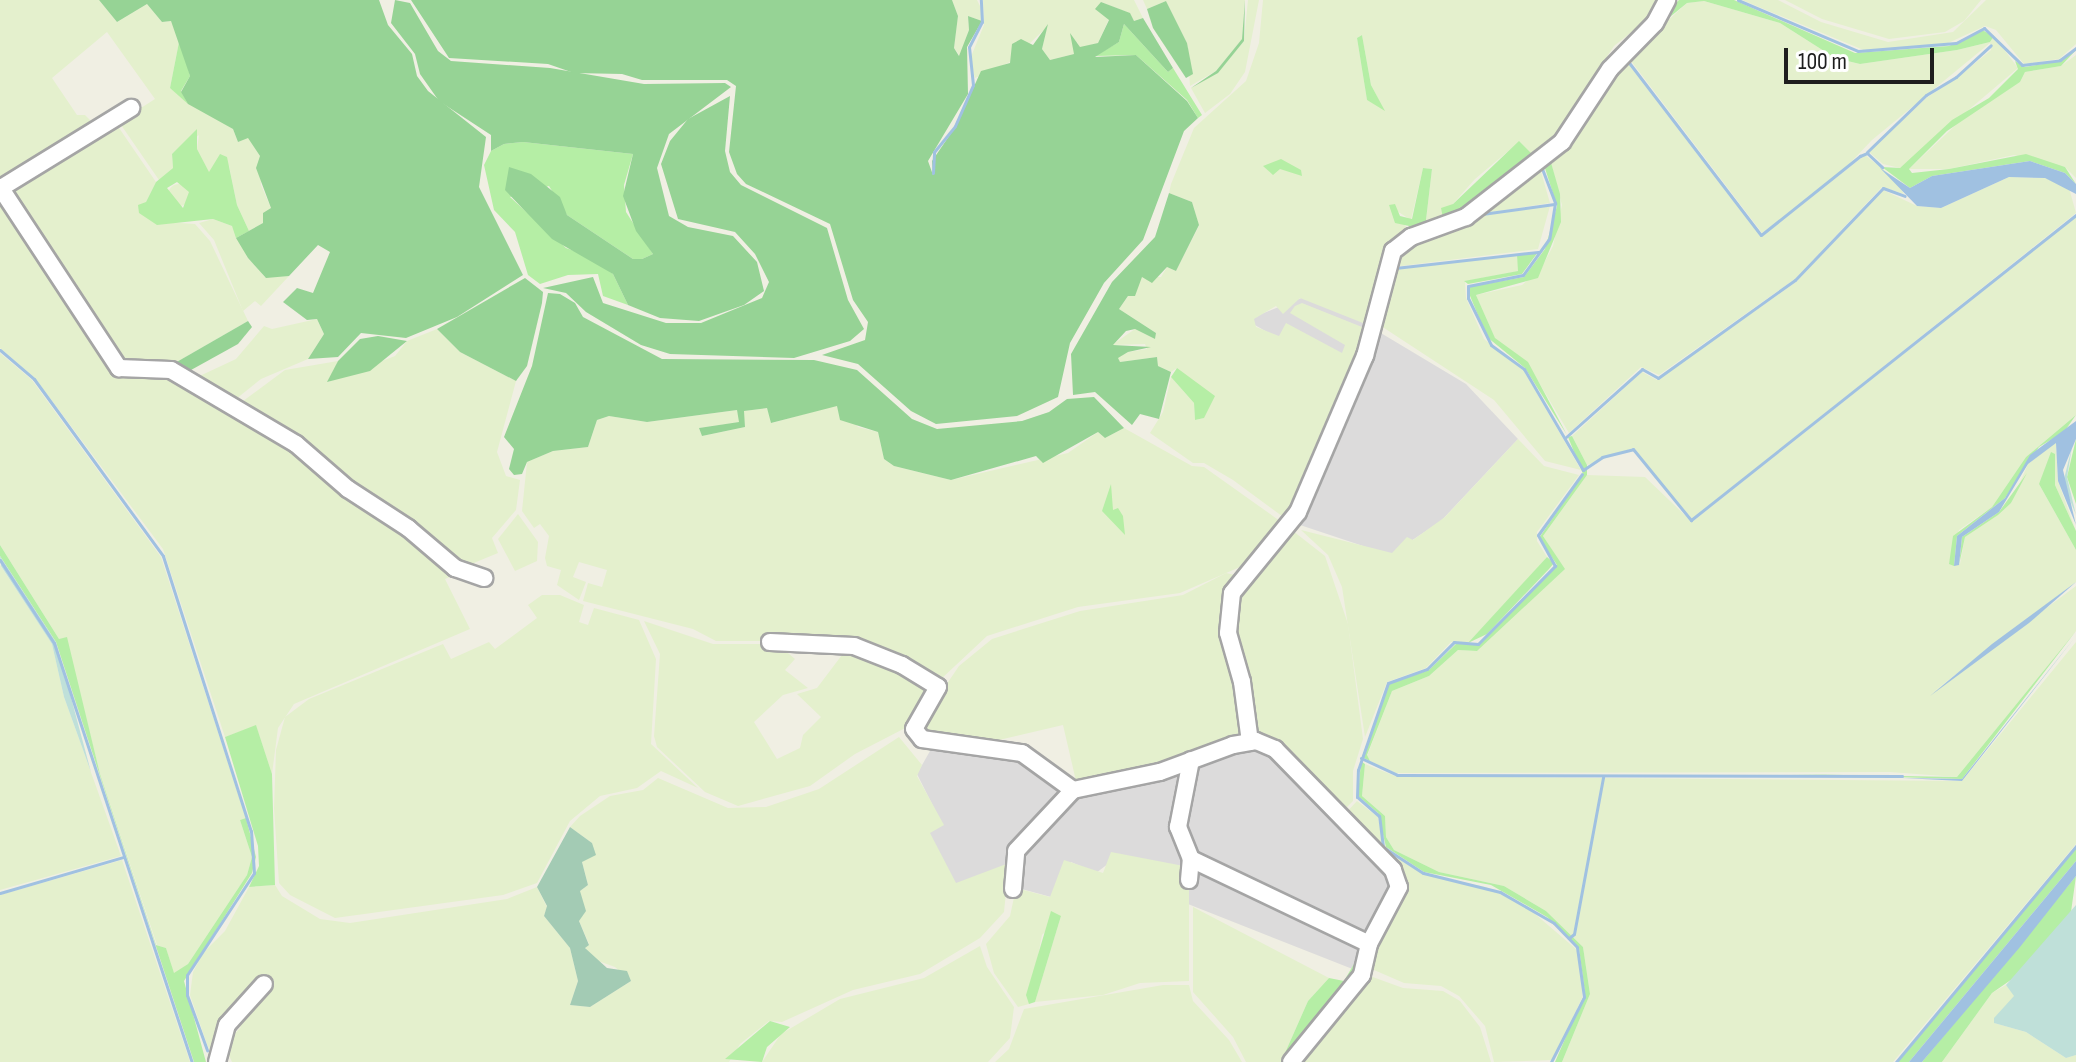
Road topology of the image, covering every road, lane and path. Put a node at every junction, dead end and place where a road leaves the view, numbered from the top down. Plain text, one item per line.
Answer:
1 (1667, 0) edge
2 (131, 108) dead end
3 (0, 188) edge
4 (484, 578) dead end
5 (770, 642) dead end
6 (1250, 742) junction
7 (1191, 760) junction
8 (1073, 790) junction
9 (1191, 859) junction
10 (1189, 880) dead end
11 (1013, 889) dead end
12 (1369, 944) junction
13 (264, 984) dead end
14 (217, 1062) edge
15 (1291, 1062) edge

1 - 6 street
2 - 3 street
3 - 4 street
5 - 8 street
6 - 7 street
6 - 12 street
7 - 8 street
7 - 9 street
8 - 11 street
9 - 10 street
9 - 12 street
12 - 15 street
13 - 14 street

